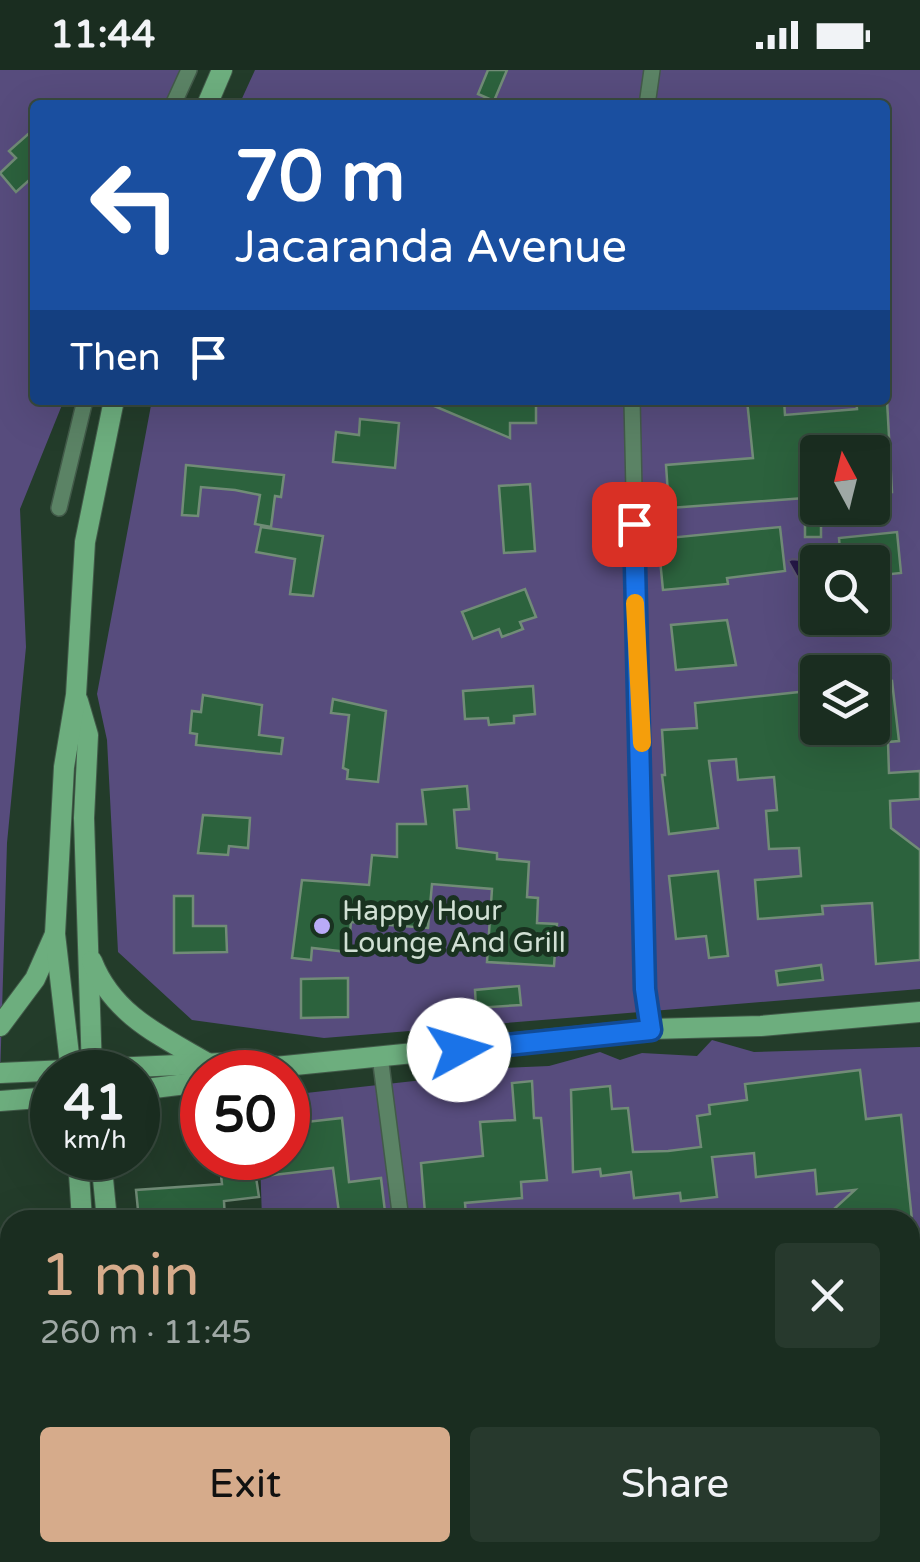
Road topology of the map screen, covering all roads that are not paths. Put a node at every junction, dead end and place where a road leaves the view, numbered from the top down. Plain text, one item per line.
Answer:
1 (189, 70) edge
2 (222, 70) edge
3 (652, 70) edge
4 (175, 100) edge
5 (209, 100) edge
6 (648, 100) edge
7 (84, 405) edge
8 (113, 405) edge
9 (632, 405) edge
10 (59, 508) dead end
11 (76, 694) junction
12 (56, 934) junction
13 (86, 945) junction
14 (920, 1012) edge
15 (0, 1026) edge
16 (651, 1030) junction
17 (77, 1050) edge
18 (82, 1050) edge
19 (180, 1054) edge
20 (380, 1056) junction
21 (310, 1065) edge
22 (30, 1072) edge
23 (0, 1073) edge
24 (30, 1099) edge
25 (0, 1101) edge
26 (79, 1180) edge
27 (103, 1180) edge
28 (81, 1210) edge
29 (106, 1210) edge
30 (401, 1210) edge

1 - 4 street
2 - 5 main road
3 - 6 street
7 - 10 street
8 - 11 main road
9 - 16 street
11 - 12 main road
11 - 13 main road
12 - 15 main road
12 - 17 main road
13 - 18 main road
13 - 19 main road
14 - 16 main road
16 - 20 main road
20 - 21 main road
20 - 30 street
22 - 23 main road
24 - 25 main road
26 - 28 main road
27 - 29 main road

